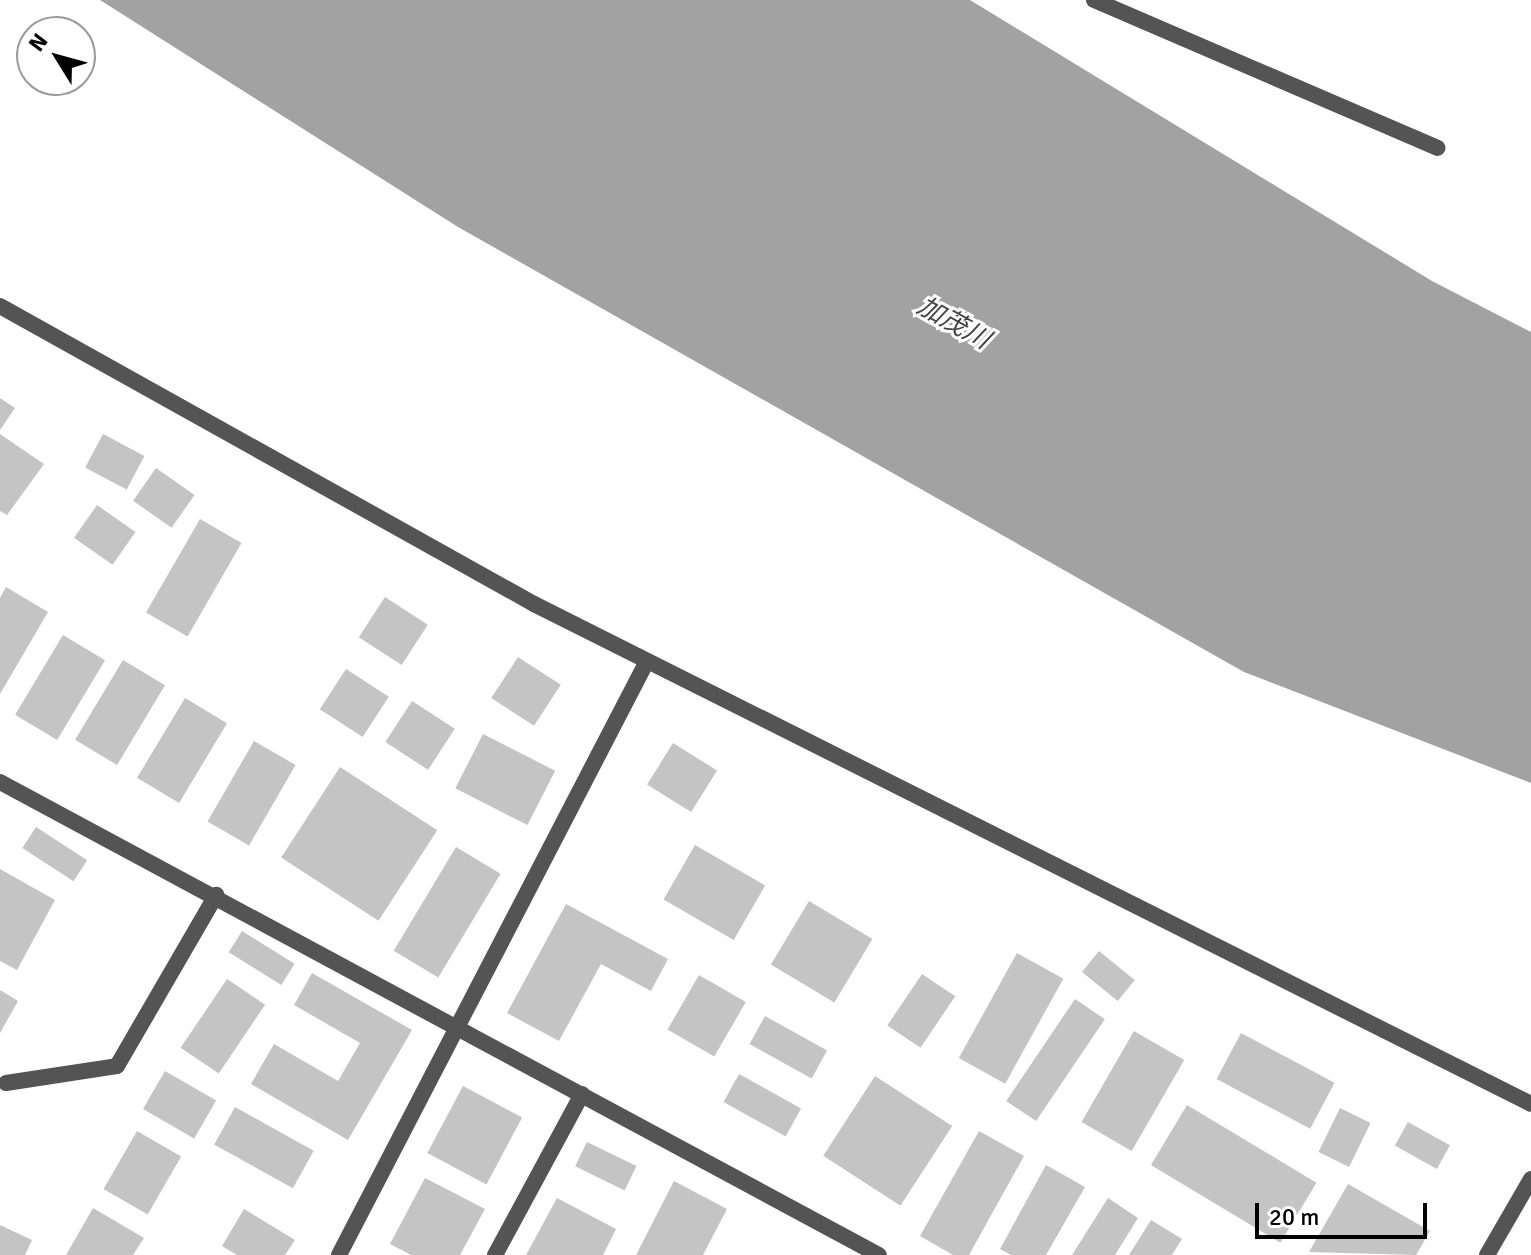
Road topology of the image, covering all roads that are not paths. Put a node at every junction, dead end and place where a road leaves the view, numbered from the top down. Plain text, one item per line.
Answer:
1 (1094, 0) edge
2 (1437, 148) dead end
3 (0, 306) edge
4 (647, 661) junction
5 (0, 782) edge
6 (216, 895) junction
7 (462, 1028) junction
8 (6, 1083) dead end
9 (582, 1094) junction
10 (1531, 1104) edge
11 (1531, 1179) edge
12 (339, 1255) edge
13 (495, 1255) edge
14 (879, 1255) edge
15 (1487, 1255) edge

1 - 2 street
3 - 4 street
4 - 7 street
4 - 10 street
5 - 6 street
6 - 7 street
6 - 8 street
7 - 9 street
7 - 12 street
9 - 13 street
9 - 14 street
11 - 15 street

